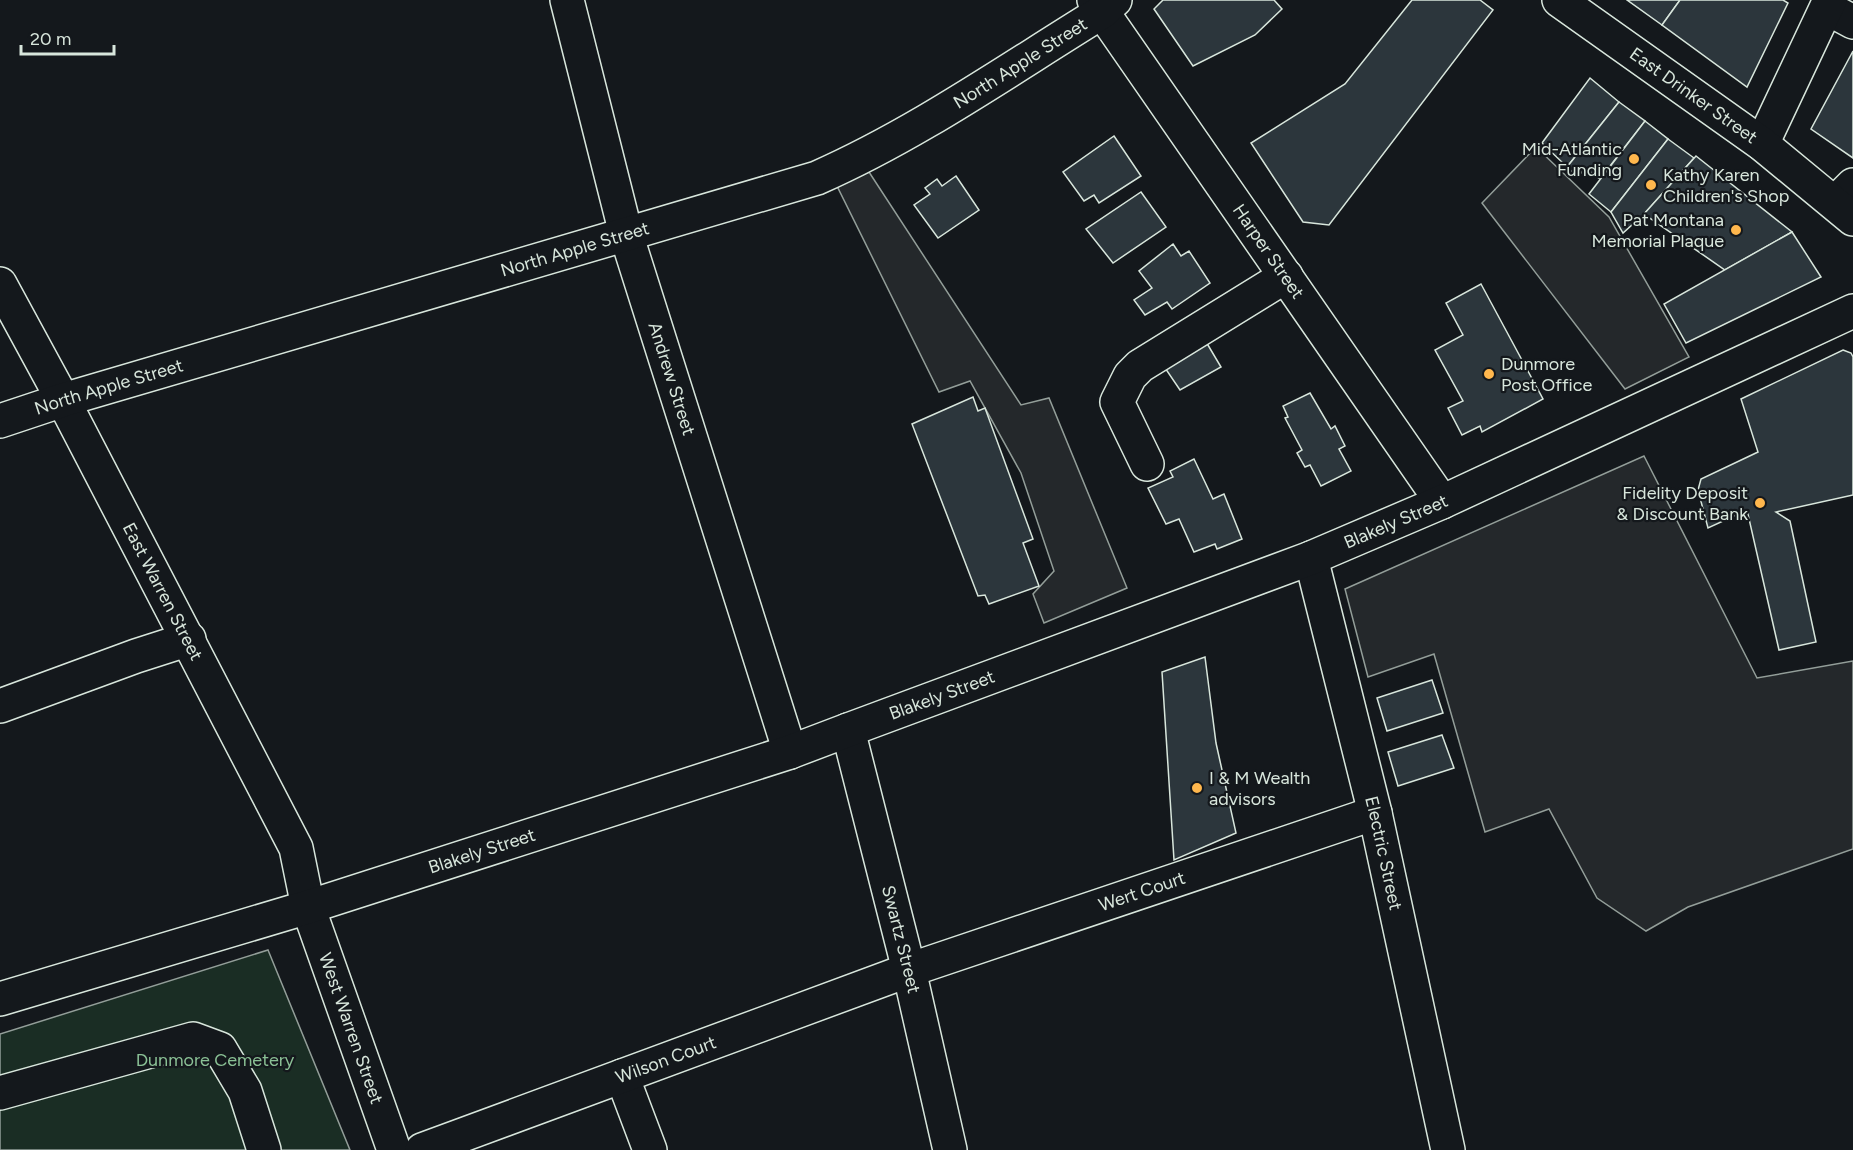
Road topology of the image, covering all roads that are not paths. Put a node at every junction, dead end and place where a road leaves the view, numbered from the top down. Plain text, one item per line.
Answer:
1 (567, 0) edge
2 (1559, 0) edge
3 (1104, 4) edge
4 (1837, 10) edge
5 (1762, 144) junction
6 (1847, 202) edge
7 (626, 234) junction
8 (1286, 276) junction
9 (0, 284) edge
10 (1853, 311) edge
11 (63, 400) junction
12 (0, 421) edge
13 (1147, 464) dead end
14 (1442, 502) junction
15 (1311, 558) junction
16 (189, 639) junction
17 (0, 706) edge
18 (848, 730) junction
19 (790, 752) junction
20 (1375, 813) junction
21 (308, 907) junction
22 (909, 970) junction
23 (0, 999) edge
24 (622, 1076) junction
25 (0, 1093) edge
26 (264, 1150) edge
27 (394, 1150) edge
28 (422, 1150) edge
29 (650, 1150) edge
30 (950, 1150) edge
31 (1448, 1150) edge

1 - 7 street, Andrew Street
2 - 5 street, East Drinker Street
3 - 7 street, North Apple Street
3 - 8 street, Harper Street
4 - 5 street
5 - 6 street, East Drinker Street
7 - 11 street, North Apple Street
7 - 19 street, Andrew Street
8 - 13 street
8 - 14 street, Harper Street
9 - 11 street, East Warren Street
10 - 14 street, Blakely Street
11 - 12 street, North Apple Street
11 - 16 street, East Warren Street
14 - 15 street, Blakely Street
15 - 18 street, Blakely Street
15 - 20 street, Electric Street
16 - 17 street
16 - 21 street, East Warren Street
18 - 19 street, Blakely Street
18 - 22 street, Swartz Street
19 - 21 street, Blakely Street
20 - 22 street, Wert Court
20 - 31 street, Electric Street
21 - 23 street, Blakely Street
21 - 27 street, West Warren Street
22 - 24 street, Wilson Court
22 - 30 street, Swartz Street
24 - 28 street, Wilson Court
24 - 29 street
25 - 26 street

